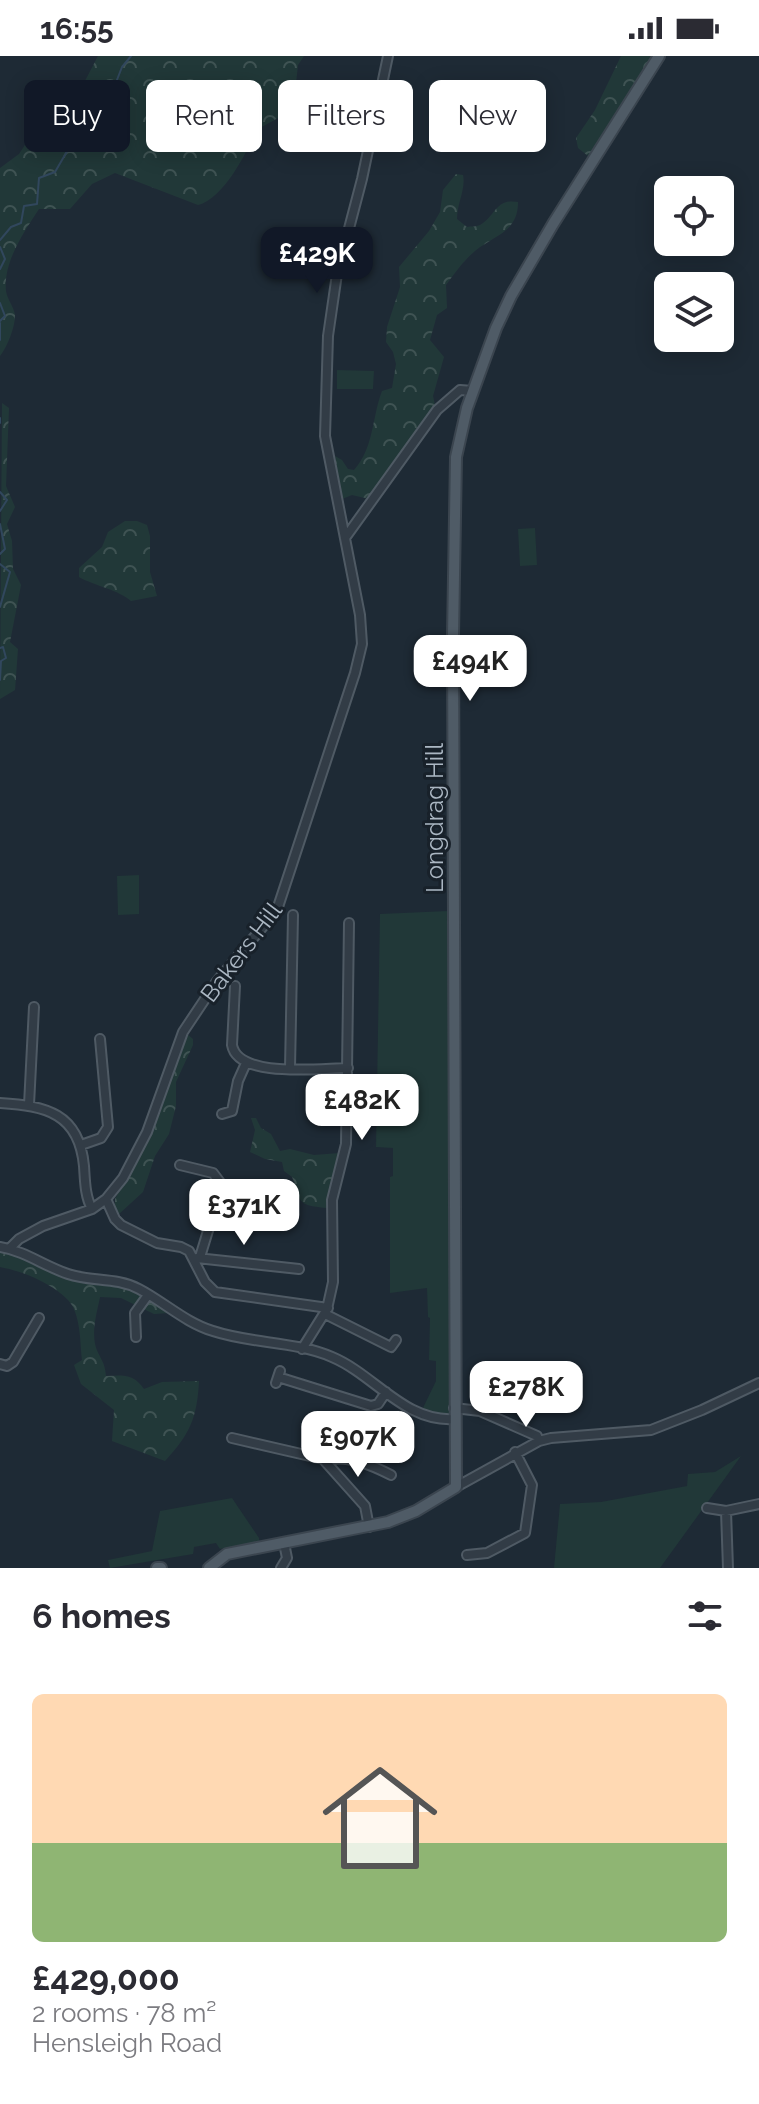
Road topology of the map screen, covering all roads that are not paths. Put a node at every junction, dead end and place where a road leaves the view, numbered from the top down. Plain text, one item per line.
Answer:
1 (388, 56) edge
2 (659, 56) edge
3 (473, 391) junction
4 (345, 538) junction
5 (290, 921) dead end
6 (349, 923) dead end
7 (234, 986) dead end
8 (34, 1007) dead end
9 (100, 1039) dead end
10 (246, 1063) junction
11 (290, 1068) junction
12 (348, 1068) junction
13 (0, 1103) edge
14 (29, 1105) junction
15 (222, 1114) dead end
16 (81, 1145) junction
17 (187, 1164) dead end
18 (106, 1199) junction
19 (92, 1209) junction
20 (0, 1247) edge
21 (10, 1248) junction
22 (197, 1258) junction
23 (299, 1269) dead end
24 (148, 1295) junction
25 (326, 1311) junction
26 (39, 1318) dead end
27 (139, 1331) dead end
28 (396, 1340) dead end
29 (302, 1349) junction
30 (0, 1364) edge
31 (278, 1377) dead end
32 (759, 1383) edge
33 (386, 1392) junction
34 (455, 1413) junction
35 (232, 1438) dead end
36 (539, 1441) junction
37 (515, 1452) junction
38 (325, 1461) junction
39 (391, 1475) dead end
40 (456, 1487) junction
41 (759, 1504) edge
42 (707, 1508) dead end
43 (726, 1511) junction
44 (369, 1527) junction
45 (284, 1543) junction
46 (467, 1555) dead end
47 (209, 1568) edge
48 (281, 1568) edge
49 (728, 1568) edge

1 - 4 street, Bakers Hill
2 - 3 main road, Longdrag Hill
3 - 4 street
3 - 34 main road, Longdrag Hill
4 - 18 street, Bakers Hill
5 - 11 street
6 - 12 street
7 - 10 street
8 - 14 street
9 - 16 street
10 - 11 street
10 - 15 street
11 - 12 street
12 - 25 street
13 - 14 street
14 - 16 street
16 - 19 street
17 - 22 street
18 - 19 street, Bakers Hill
18 - 22 street
19 - 21 street, Bakers Hill
20 - 21 street
21 - 24 street
22 - 23 street
22 - 25 street
24 - 27 street
24 - 29 street
25 - 28 street
25 - 29 street
26 - 30 street
29 - 33 street
31 - 33 street
32 - 36 street
33 - 34 street
34 - 36 street
34 - 40 main road, Longdrag Hill
35 - 38 street
36 - 37 street
37 - 40 street
37 - 46 street
38 - 39 street
38 - 44 street
40 - 44 main road
41 - 43 street
42 - 43 street
43 - 49 street
44 - 45 main road
45 - 47 main road
45 - 48 street

